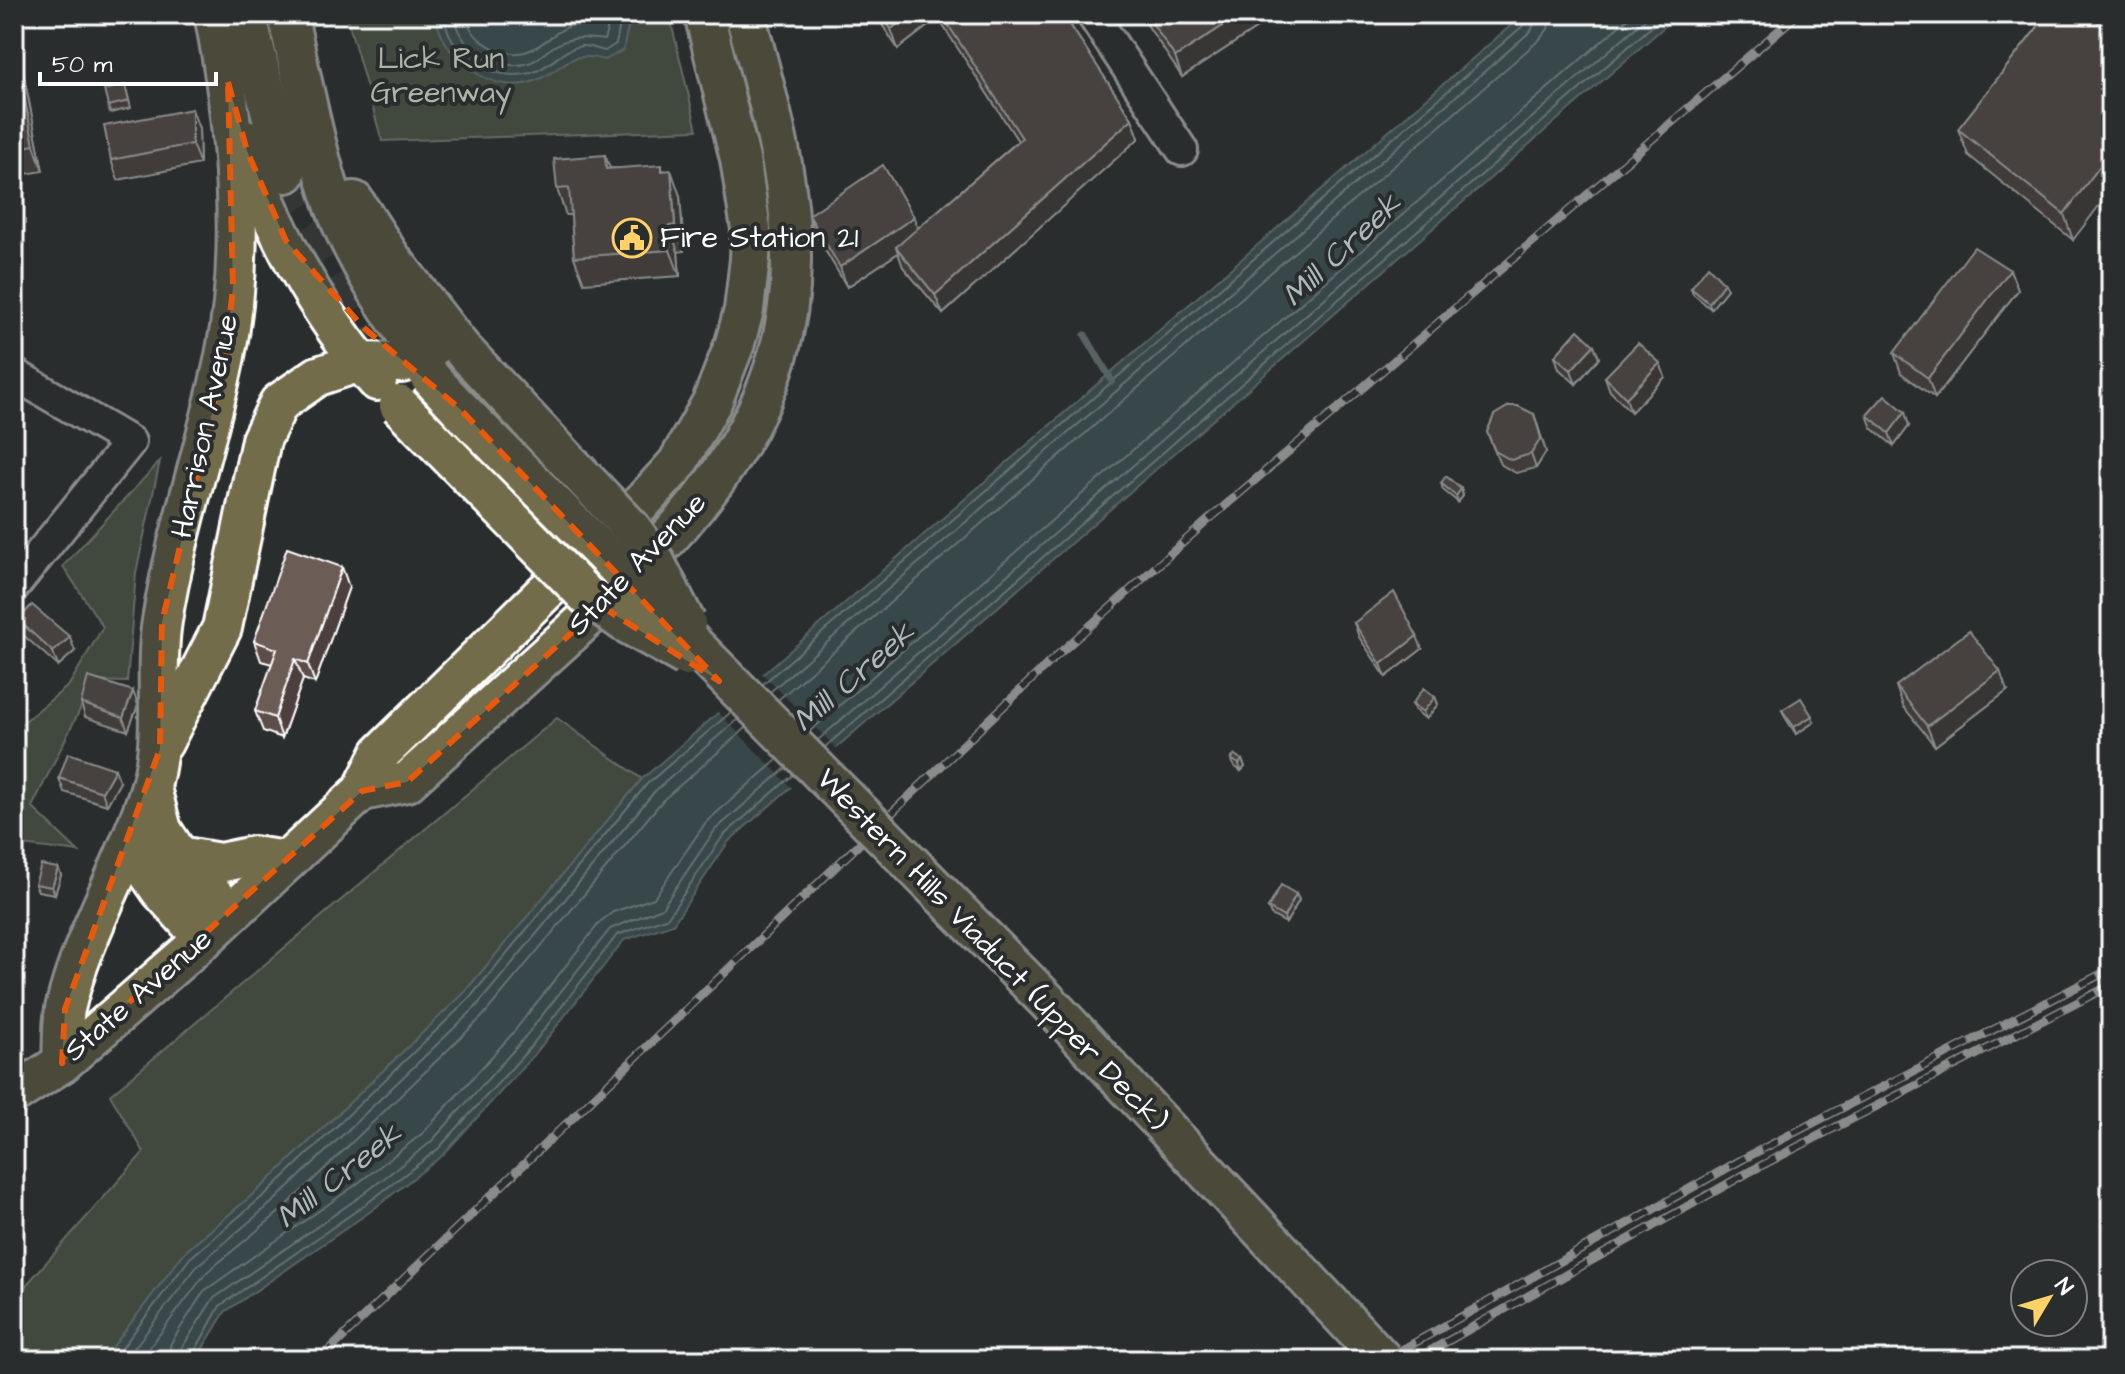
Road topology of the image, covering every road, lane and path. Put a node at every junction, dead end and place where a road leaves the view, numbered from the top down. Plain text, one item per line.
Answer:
1 (214, 14) edge
2 (246, 14) edge
3 (287, 14) edge
4 (704, 14) edge
5 (745, 14) edge
6 (1092, 14) edge
7 (228, 82) junction
8 (1182, 150) dead end
9 (313, 166) junction
10 (278, 226) junction
11 (360, 362) junction
12 (416, 370) junction
13 (14, 374) edge
14 (460, 409) junction
15 (14, 586) edge
16 (719, 681) junction
17 (160, 749) junction
18 (151, 788) junction
19 (362, 791) junction
20 (135, 830) junction
21 (179, 856) junction
22 (287, 861) junction
23 (217, 926) junction
24 (62, 1063) junction
25 (14, 1094) edge
26 (1381, 1360) edge

1 - 7 main road, Harrison Avenue
2 - 9 main road
3 - 9 main road, Western Hills Viaduct (Upper Deck)
4 - 19 main road, State Avenue
5 - 19 main road, State Avenue
6 - 8 street
7 - 10 main road
7 - 17 main road, Harrison Avenue
9 - 14 main road, Western Hills Viaduct (Upper Deck), bridge
9 - 16 main road, bridge
10 - 11 main road
10 - 12 main road, Western Hills Viaduct (Upper Deck)
11 - 12 main road
11 - 16 main road, bridge
11 - 17 main road
12 - 14 main road, Western Hills Viaduct (Upper Deck), bridge
12 - 16 main road, bridge
13 - 15 street
14 - 26 main road, Western Hills Viaduct (Upper Deck), bridge
16 - 26 main road, bridge
17 - 18 main road, Harrison Avenue
18 - 20 main road, Harrison Avenue
18 - 21 main road, Harrison Avenue
19 - 22 main road, State Avenue
20 - 23 main road
20 - 24 main road, Harrison Avenue
21 - 22 main road
21 - 23 main road, Harrison Avenue
22 - 23 main road, State Avenue
23 - 24 main road, State Avenue
24 - 25 main road, State Avenue

